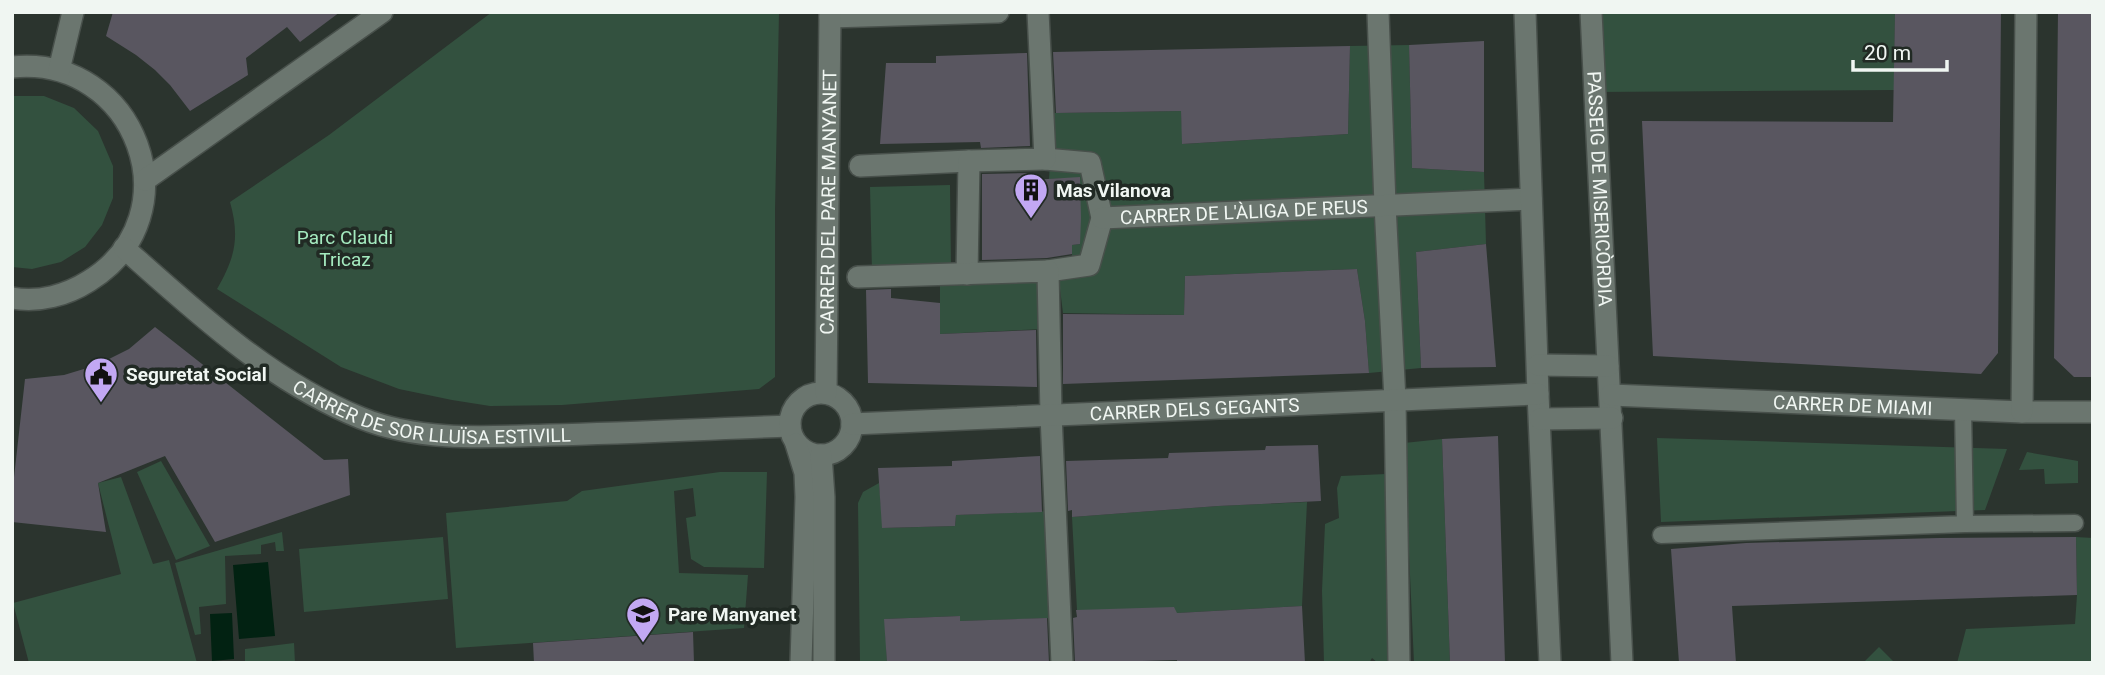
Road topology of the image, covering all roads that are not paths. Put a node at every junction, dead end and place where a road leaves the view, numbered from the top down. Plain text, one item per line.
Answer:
1 (73, 12) edge
2 (382, 12) edge
3 (998, 12) edge
4 (1038, 12) edge
5 (1378, 12) edge
6 (1525, 12) edge
7 (1591, 12) edge
8 (2026, 12) edge
9 (830, 15) edge
10 (12, 67) edge
11 (59, 70) junction
12 (1045, 159) junction
13 (969, 161) junction
14 (860, 166) dead end
15 (145, 180) junction
16 (1531, 199) junction
17 (1385, 205) junction
18 (1102, 218) junction
19 (124, 248) junction
20 (1048, 271) junction
21 (967, 274) junction
22 (858, 276) dead end
23 (12, 298) edge
24 (1538, 365) junction
25 (1608, 366) junction
26 (825, 393) junction
27 (1538, 394) junction
28 (1611, 395) junction
29 (1395, 400) junction
30 (1963, 409) junction
31 (2022, 412) junction
32 (2093, 412) edge
33 (1051, 415) junction
34 (1612, 418) junction
35 (1541, 419) junction
36 (852, 424) junction
37 (793, 435) junction
38 (821, 455) junction
39 (2075, 523) dead end
40 (1965, 524) junction
41 (1661, 535) dead end
42 (801, 663) edge
43 (824, 663) edge
44 (1062, 663) edge
45 (1399, 663) edge
46 (1550, 663) edge
47 (1622, 663) edge

1 - 11 street
2 - 15 street
3 - 9 street
4 - 12 street
5 - 17 street, CARRER DE L'ÀLIGA DE REUS
6 - 16 street
7 - 25 street, PASSEIG DE MISERICÒRDIA
8 - 31 street
9 - 26 street, CARRER DEL PARE MANYANET
10 - 11 street
11 - 15 street
12 - 13 street
12 - 18 street
13 - 14 street
13 - 21 street
15 - 19 street
16 - 17 street, CARRER DE L'ÀLIGA DE REUS
16 - 24 street
17 - 18 street, CARRER DE L'ÀLIGA DE REUS
17 - 29 street, CARRER DE L'ÀLIGA DE REUS
18 - 20 street
19 - 23 street
19 - 37 street, CARRER DE SOR LLUÏSA ESTIVILL
20 - 21 street
20 - 33 street
21 - 22 street
24 - 25 street
24 - 27 street
25 - 28 street, PASSEIG DE MISERICÒRDIA
26 - 36 street
26 - 37 street
27 - 29 street, CARRER DELS GEGANTS
27 - 35 street
28 - 30 street, CARRER DE MIAMI
28 - 34 street, PASSEIG DE MISERICÒRDIA
29 - 33 street, CARRER DELS GEGANTS
29 - 45 street, CARRER DE L'ÀLIGA DE REUS
30 - 31 street, CARRER DE MIAMI
30 - 40 lane
31 - 32 street, CARRER DE MIAMI
33 - 36 street, CARRER DELS GEGANTS
33 - 44 street
34 - 35 street
34 - 47 street, PASSEIG DE MISERICÒRDIA
35 - 46 street
36 - 38 street
37 - 38 street
37 - 42 street
38 - 43 street
39 - 40 lane
40 - 41 lane

